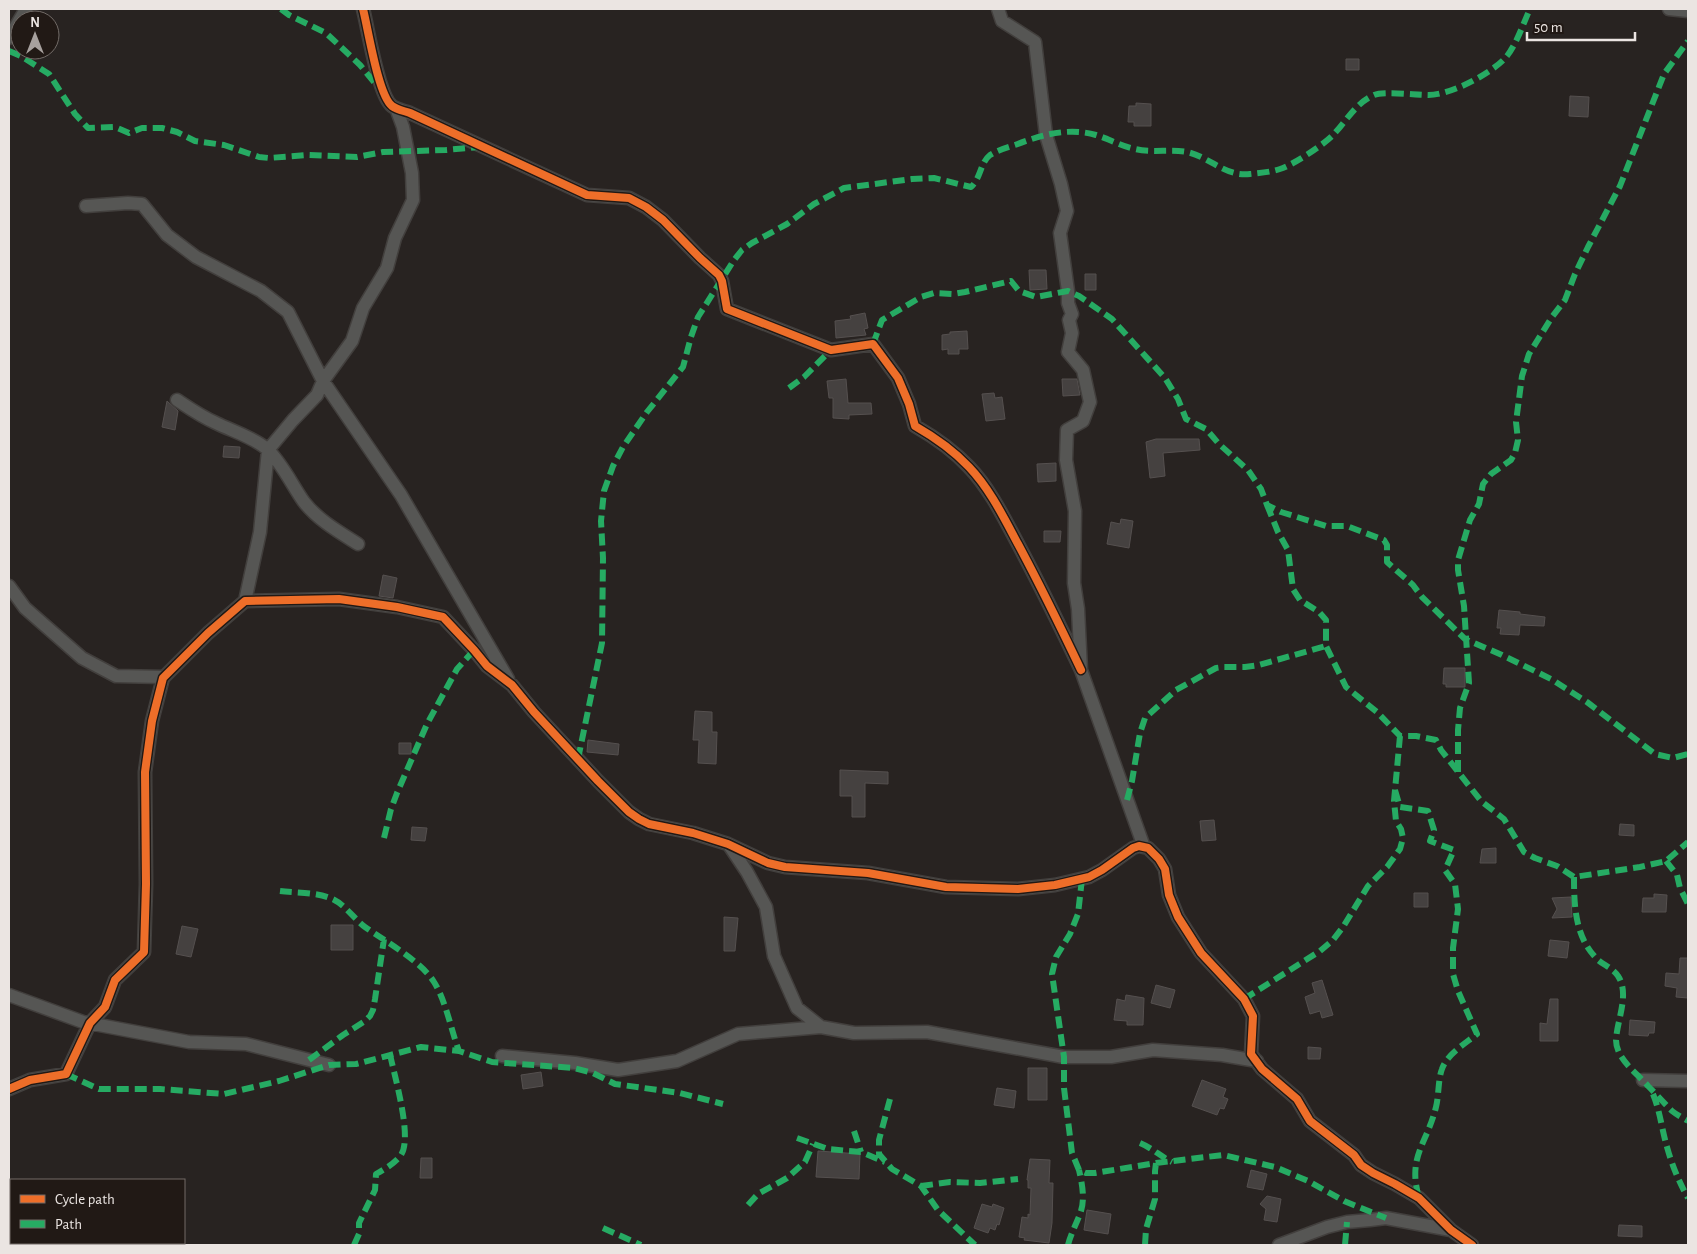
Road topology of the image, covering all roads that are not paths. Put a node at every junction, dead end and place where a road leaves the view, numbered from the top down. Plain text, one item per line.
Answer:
1 (26, 9) edge
2 (363, 9) edge
3 (998, 9) edge
4 (1669, 9) edge
5 (1688, 11) edge
6 (9, 38) edge
7 (396, 108) junction
8 (86, 206) dead end
9 (323, 381) junction
10 (176, 400) dead end
11 (268, 450) junction
12 (358, 544) dead end
13 (9, 586) edge
14 (245, 601) junction
15 (1081, 670) junction
16 (164, 677) junction
17 (512, 686) junction
18 (728, 844) junction
19 (1144, 847) junction
20 (9, 995) edge
21 (90, 1023) junction
22 (821, 1028) junction
23 (502, 1056) dead end
24 (1257, 1061) junction
25 (329, 1065) dead end
26 (1643, 1080) dead end
27 (1688, 1081) edge
28 (9, 1089) edge
29 (1451, 1230) junction
30 (1280, 1245) edge
31 (1472, 1245) edge

1 - 6 street
2 - 7 street
3 - 15 street
4 - 5 street
7 - 9 street
7 - 15 street
8 - 9 street
9 - 11 street
9 - 17 street
10 - 11 street
11 - 12 street
11 - 14 street
13 - 16 street
14 - 16 street
14 - 17 street
15 - 19 street
16 - 21 street
17 - 18 street
18 - 19 street
18 - 22 street
19 - 24 street
20 - 21 street
21 - 25 street
21 - 28 street
22 - 23 street
22 - 24 street
24 - 29 street
26 - 27 street
29 - 30 street
29 - 31 street

